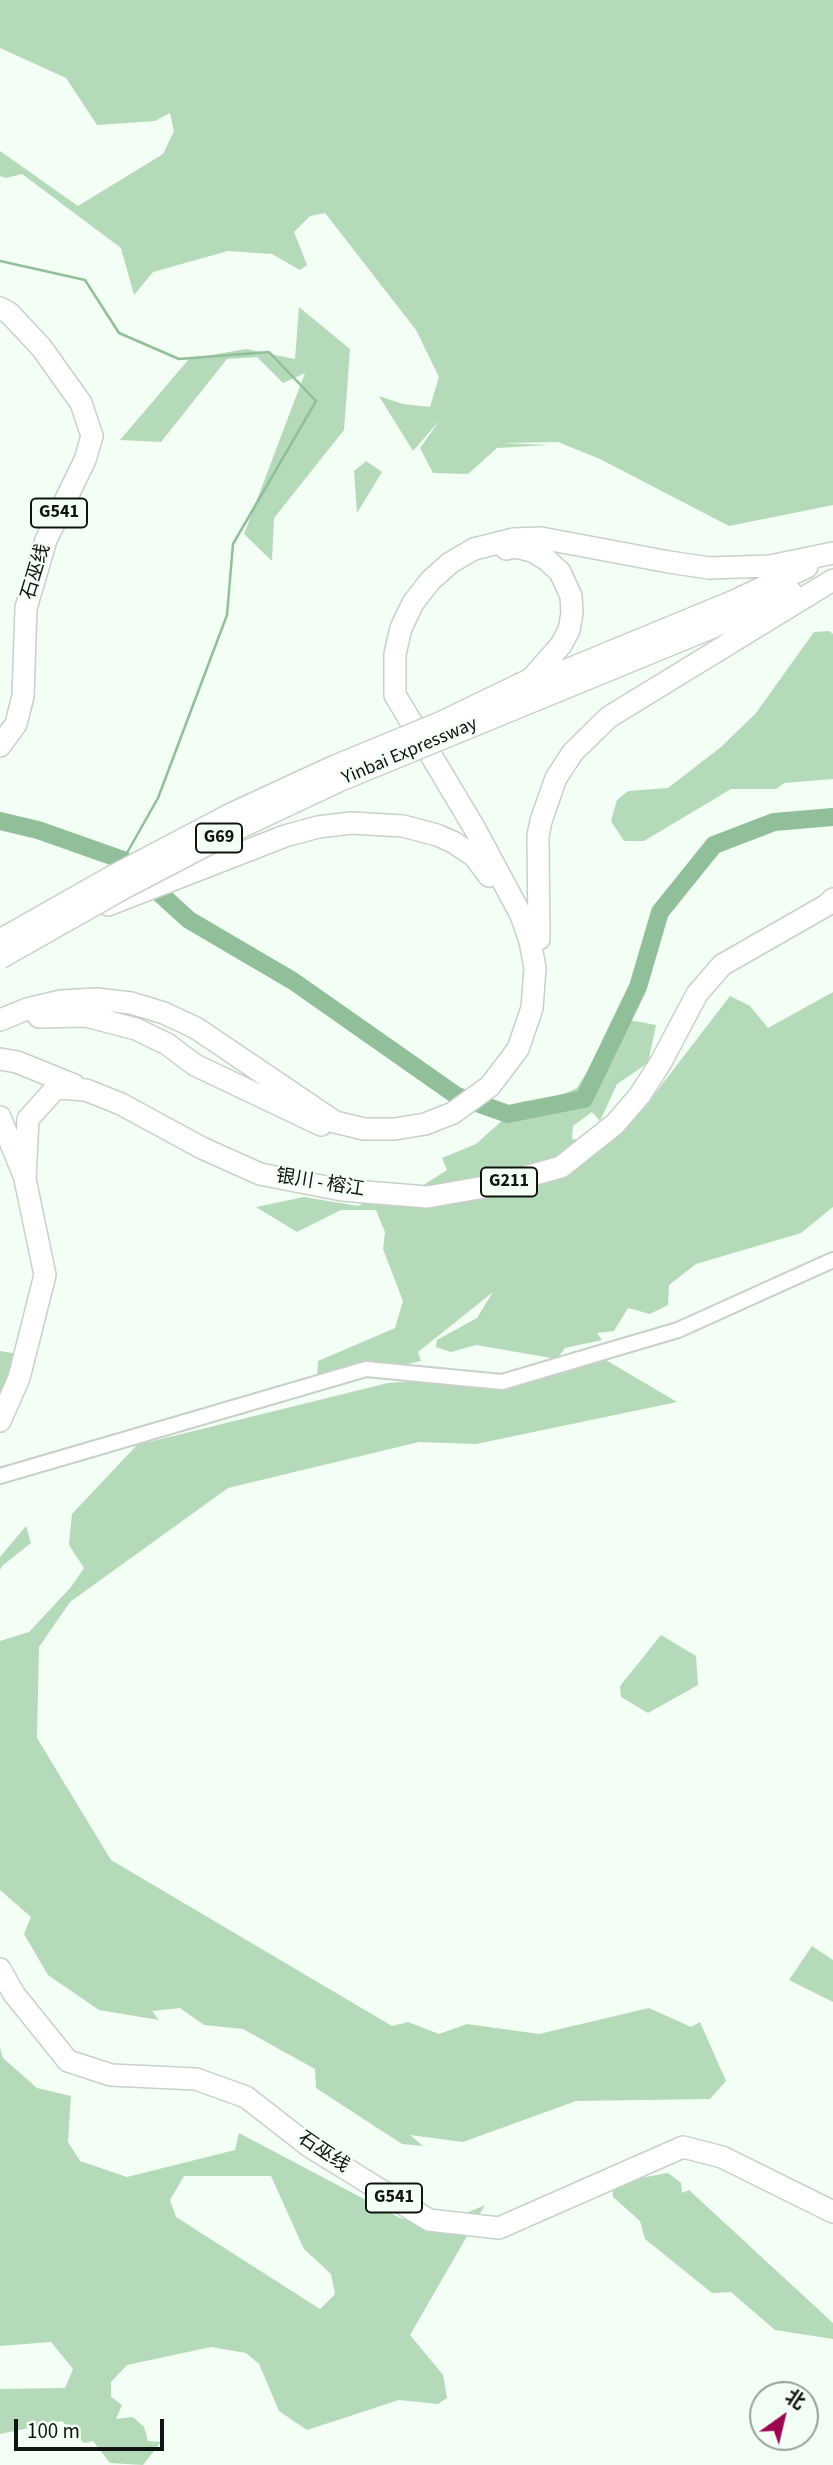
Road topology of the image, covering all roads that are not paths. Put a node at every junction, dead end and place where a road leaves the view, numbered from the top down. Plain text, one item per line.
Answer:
1 (0, 308) edge
2 (833, 554) edge
3 (833, 573) edge
4 (833, 580) edge
5 (445, 729) junction
6 (0, 745) edge
7 (833, 899) edge
8 (521, 915) junction
9 (66, 921) junction
10 (539, 939) junction
11 (0, 940) edge
12 (0, 958) edge
13 (0, 1020) edge
14 (0, 1027) edge
15 (0, 1059) edge
16 (514, 1065) junction
17 (86, 1090) junction
18 (0, 1117) edge
19 (456, 1117) junction
20 (25, 1179) junction
21 (833, 1260) edge
22 (0, 1421) edge
23 (0, 1476) edge
24 (0, 1969) edge
25 (833, 2212) edge

1 - 6 highway, 石巫线 / G541
2 - 5 highway, Yinbai Expressway / G69
2 - 8 highway
3 - 5 highway, Yinbai Expressway / G69
4 - 10 highway
5 - 9 highway, Yinbai Expressway / G69, bridge
5 - 10 highway
5 - 11 highway, Yinbai Expressway / G69, bridge
7 - 17 highway, 银川 - 榕江 / G211
8 - 9 highway, bridge
8 - 16 highway
9 - 12 highway, Yinbai Expressway / G69, bridge
10 - 16 highway
13 - 19 highway
14 - 19 highway
15 - 17 highway
16 - 19 highway
17 - 20 highway, 银川 - 榕江 / G211
18 - 20 highway
20 - 22 highway, 银川 - 榕江 / G211
21 - 23 street
24 - 25 highway, 石巫线 / G541

